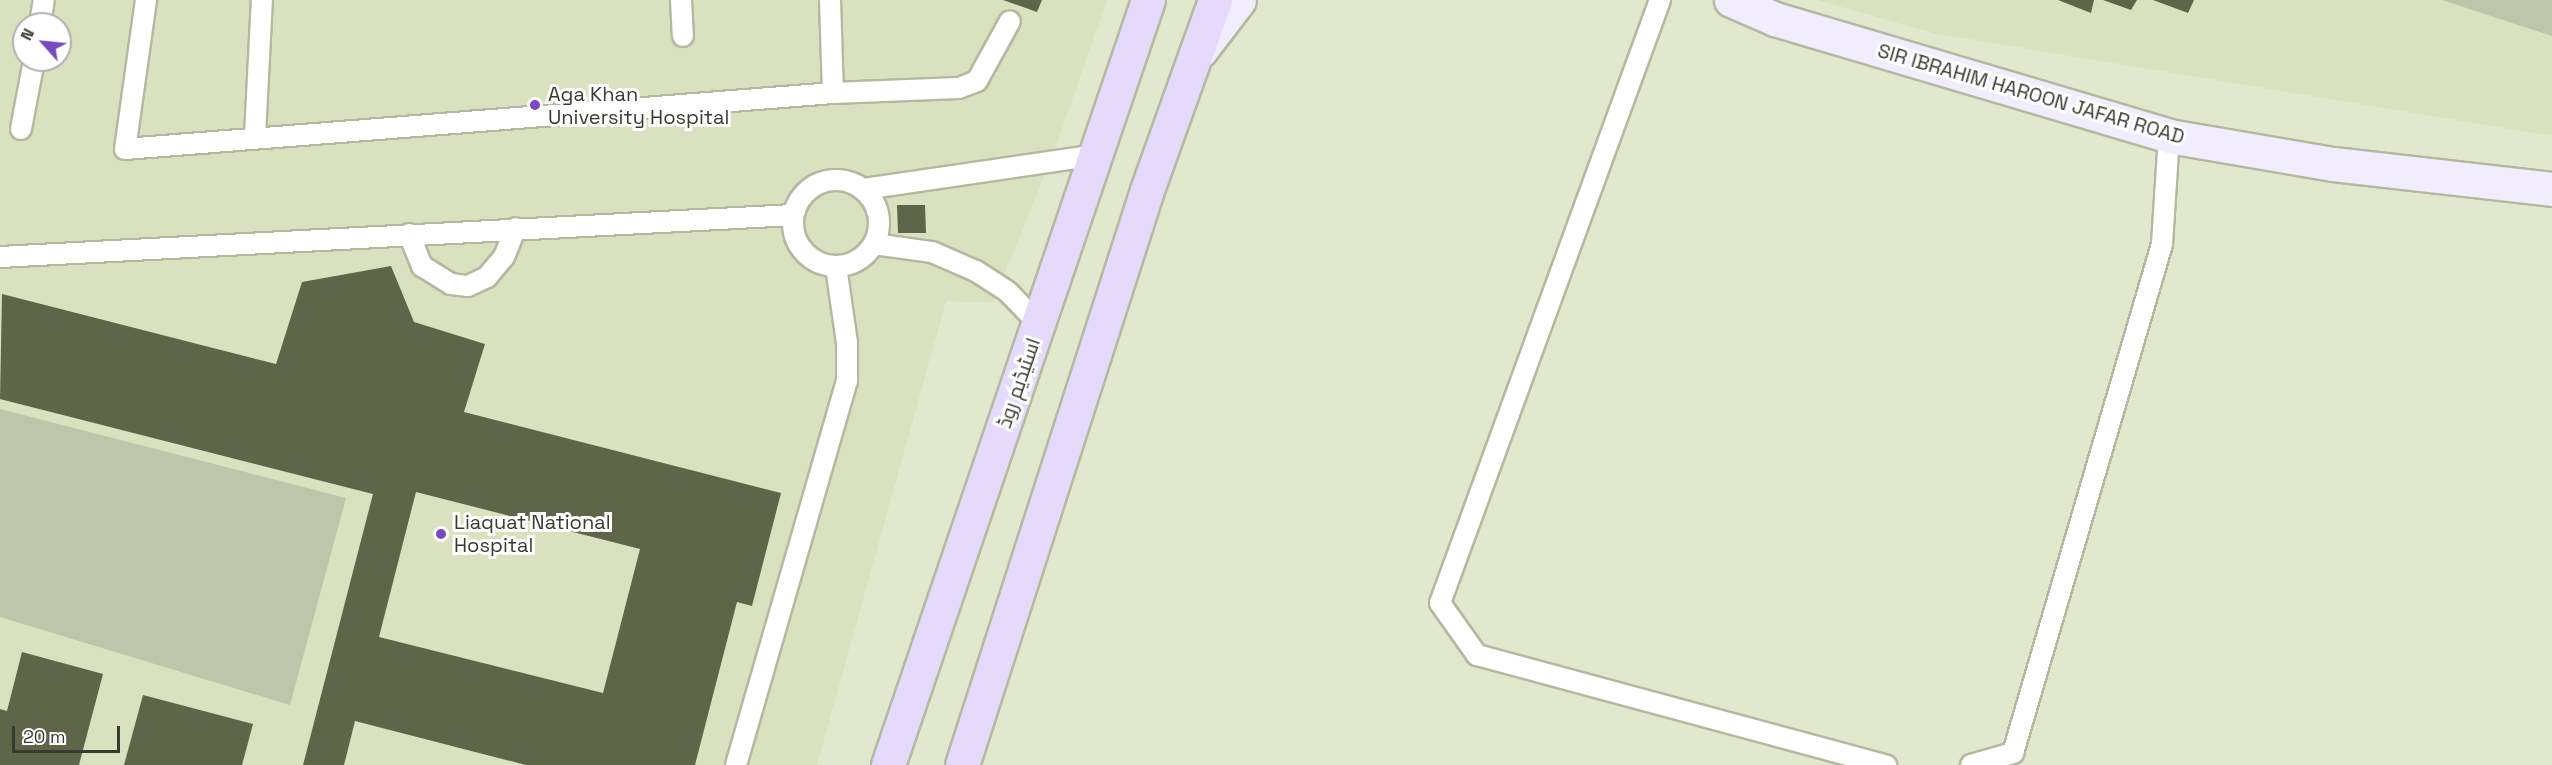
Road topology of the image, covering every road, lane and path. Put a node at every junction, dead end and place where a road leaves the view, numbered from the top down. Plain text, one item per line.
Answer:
1 (146, 0) edge
2 (262, 0) edge
3 (681, 0) edge
4 (830, 0) edge
5 (1148, 0) edge
6 (1215, 0) edge
7 (1239, 0) edge
8 (1660, 0) edge
9 (1731, 0) edge
10 (1010, 21) dead end
11 (683, 36) dead end
12 (1194, 58) junction
13 (32, 72) edge
14 (833, 93) junction
15 (21, 129) dead end
16 (255, 136) junction
17 (2169, 136) junction
18 (1096, 155) junction
19 (864, 189) junction
20 (2552, 189) edge
21 (793, 215) junction
22 (516, 228) junction
23 (409, 234) junction
24 (874, 244) junction
25 (0, 257) edge
26 (836, 267) junction
27 (1039, 324) junction
28 (736, 765) edge
29 (888, 765) edge
30 (962, 765) edge
31 (1886, 765) edge
32 (1971, 765) edge

1 - 16 lane
2 - 16 lane
3 - 11 lane
4 - 14 lane
5 - 18 main road, اسٹیڈیم روڈ
6 - 12 main road
7 - 12 street
8 - 31 lane
9 - 17 street, SIR IBRAHIM HAROON JAFAR ROAD
10 - 14 lane
12 - 30 main road
13 - 15 lane
14 - 16 lane
17 - 20 street, SIR IBRAHIM HAROON JAFAR ROAD
17 - 32 lane
18 - 19 lane
18 - 27 main road, اسٹیڈیم روڈ
19 - 21 lane
19 - 24 lane
21 - 22 lane
21 - 26 lane
22 - 23 lane
22 - 23 lane
23 - 25 lane
24 - 26 lane
24 - 27 lane
26 - 28 lane
27 - 29 main road, اسٹیڈیم روڈ

